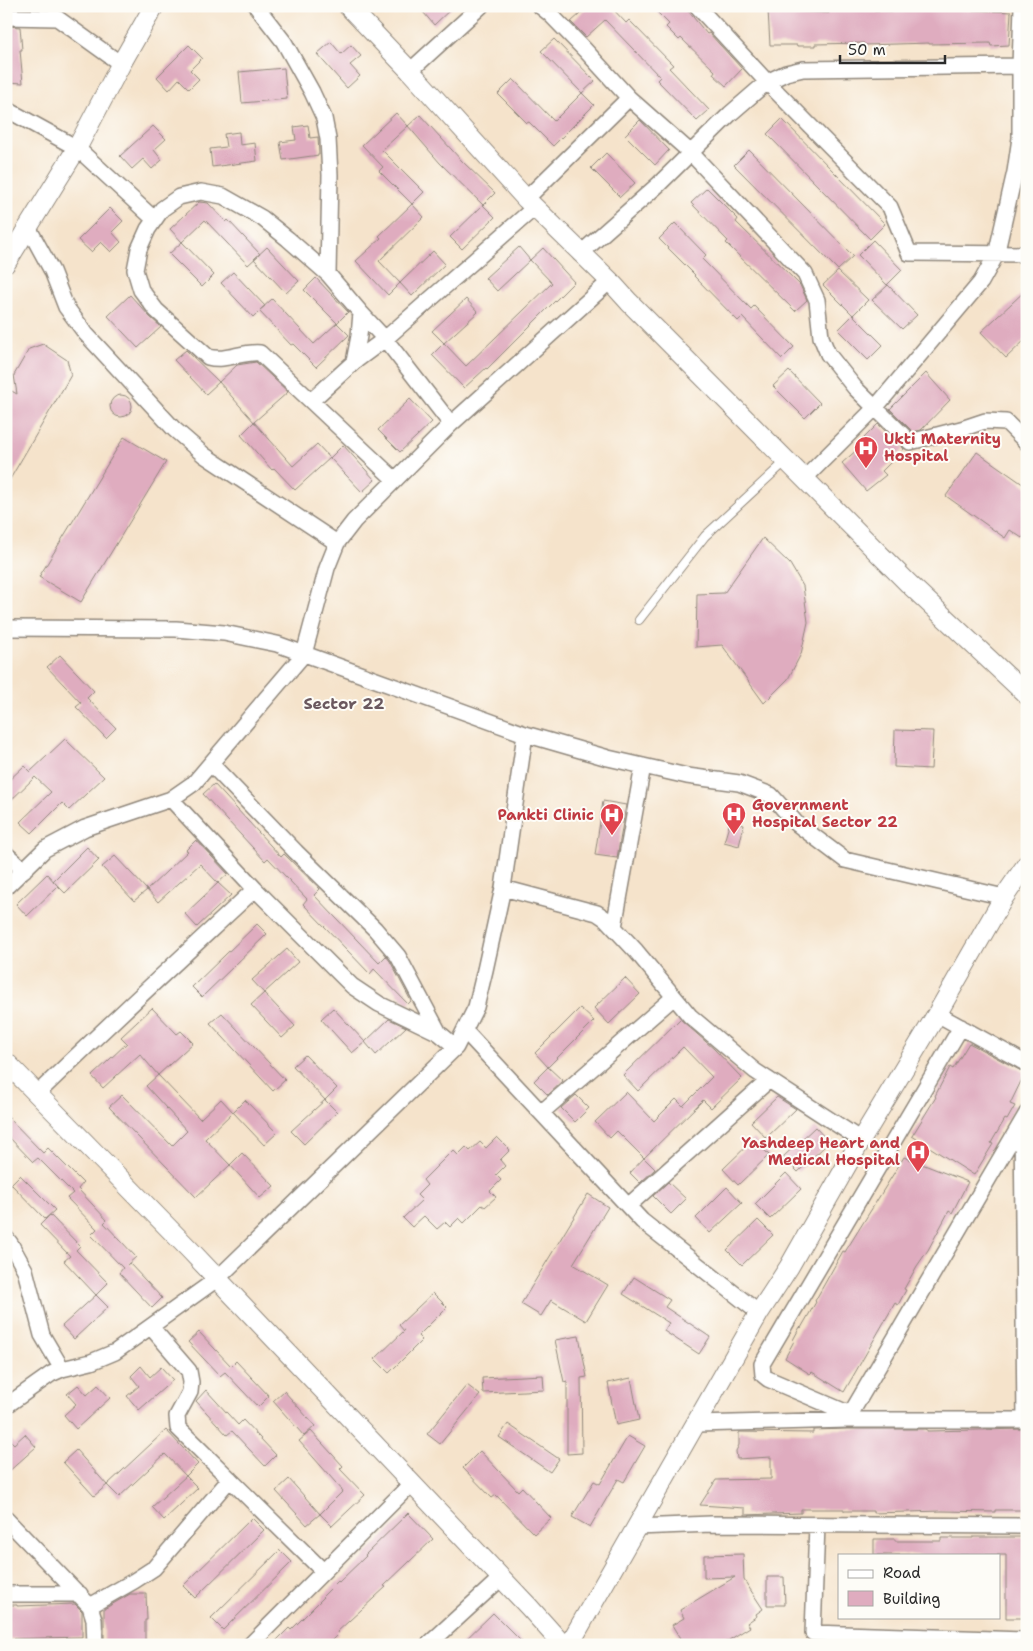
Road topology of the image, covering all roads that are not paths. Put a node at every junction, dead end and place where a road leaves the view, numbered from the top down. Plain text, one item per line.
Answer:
1 (154, 6) edge
2 (256, 6) edge
3 (348, 6) edge
4 (540, 6) edge
5 (697, 6) edge
6 (1022, 6) edge
7 (474, 8) edge
8 (57, 12) edge
9 (6, 17) edge
10 (1024, 32) edge
11 (121, 64) junction
12 (1020, 66) junction
13 (410, 71) junction
14 (767, 82) junction
15 (629, 98) junction
16 (6, 108) edge
17 (1024, 138) edge
18 (77, 148) junction
19 (690, 152) junction
20 (530, 204) junction
21 (154, 219) junction
22 (28, 227) junction
23 (580, 254) junction
24 (1027, 254) edge
25 (996, 255) junction
26 (6, 263) edge
27 (328, 274) junction
28 (610, 281) junction
29 (361, 313) junction
30 (386, 339) junction
31 (354, 362) junction
32 (311, 401) junction
33 (875, 408) junction
34 (451, 424) junction
35 (1027, 443) edge
36 (787, 461) junction
37 (805, 478) junction
38 (394, 479) junction
39 (337, 543) junction
40 (639, 620) dead end
41 (6, 628) edge
42 (304, 654) junction
43 (1027, 695) edge
44 (525, 734) junction
45 (211, 764) junction
46 (643, 766) junction
47 (171, 799) junction
48 (6, 854) edge
49 (1026, 867) edge
50 (24, 870) junction
51 (6, 887) edge
52 (503, 888) junction
53 (255, 889) junction
54 (1004, 898) junction
55 (614, 927) junction
56 (674, 997) junction
57 (937, 1014) junction
58 (961, 1027) junction
59 (465, 1031) junction
60 (439, 1033) junction
61 (456, 1047) junction
62 (6, 1062) edge
63 (1027, 1064) edge
64 (769, 1080) junction
65 (37, 1094) junction
66 (542, 1112) junction
67 (1024, 1117) edge
68 (861, 1140) junction
69 (628, 1206) junction
70 (6, 1238) edge
71 (217, 1278) junction
72 (759, 1312) junction
73 (151, 1327) junction
74 (62, 1369) junction
75 (6, 1406) edge
76 (848, 1417) junction
77 (1026, 1420) edge
78 (697, 1424) junction
79 (230, 1479) junction
80 (411, 1484) junction
81 (6, 1519) edge
82 (817, 1525) junction
83 (1027, 1526) edge
84 (637, 1527) junction
85 (323, 1571) junction
86 (502, 1578) junction
87 (6, 1594) edge
88 (85, 1600) junction
89 (908, 1640) edge
90 (1018, 1642) edge
91 (95, 1645) edge
92 (250, 1645) edge
93 (428, 1645) edge
94 (562, 1645) edge
95 (569, 1645) edge

1 - 11 street
2 - 27 street
3 - 13 street
4 - 15 street
5 - 14 street
6 - 10 street
7 - 13 street
8 - 9 street
8 - 11 street
10 - 12 street
11 - 18 street
12 - 14 street
12 - 17 street
13 - 20 street
14 - 19 street
14 - 25 street
15 - 19 street
15 - 20 street
16 - 18 street
17 - 25 street
18 - 21 street
18 - 22 street
19 - 23 street
19 - 33 street
20 - 23 street
20 - 30 street
21 - 27 street
21 - 32 street
22 - 26 street
22 - 39 street
23 - 28 street
24 - 25 street
25 - 33 street
27 - 29 street
28 - 34 street
28 - 36 street
29 - 30 street
29 - 31 street
30 - 31 street
30 - 34 street
31 - 32 street
32 - 38 street
33 - 35 street
33 - 37 street
34 - 38 street
36 - 37 street
36 - 40 lane
37 - 43 street
38 - 39 street
39 - 42 street
41 - 42 street
42 - 44 street
42 - 45 street
44 - 46 street
44 - 52 street
45 - 47 street
45 - 60 street
46 - 54 street
46 - 55 street
47 - 50 street
47 - 53 street
48 - 50 street
49 - 54 street
50 - 51 street
52 - 55 street
52 - 59 street
53 - 60 street
53 - 65 street
54 - 57 street
55 - 56 street
56 - 64 street
56 - 66 street
57 - 58 street
57 - 68 street
58 - 63 street
58 - 76 street
59 - 61 street
59 - 66 street
60 - 61 street
61 - 71 street
62 - 65 street
64 - 68 street
64 - 69 street
65 - 71 street
66 - 69 street
67 - 76 street
67 - 77 street
68 - 72 street
69 - 72 street
70 - 74 street
71 - 73 street
71 - 80 street
72 - 78 street
73 - 74 street
73 - 79 street
74 - 75 street
76 - 77 street
76 - 78 street
78 - 84 street
79 - 85 street
79 - 88 street
80 - 85 street
80 - 86 street
81 - 88 street
82 - 83 street
82 - 84 street
82 - 89 street
84 - 95 street
85 - 92 street
86 - 93 street
86 - 94 street
87 - 88 street
88 - 91 street
89 - 90 street

